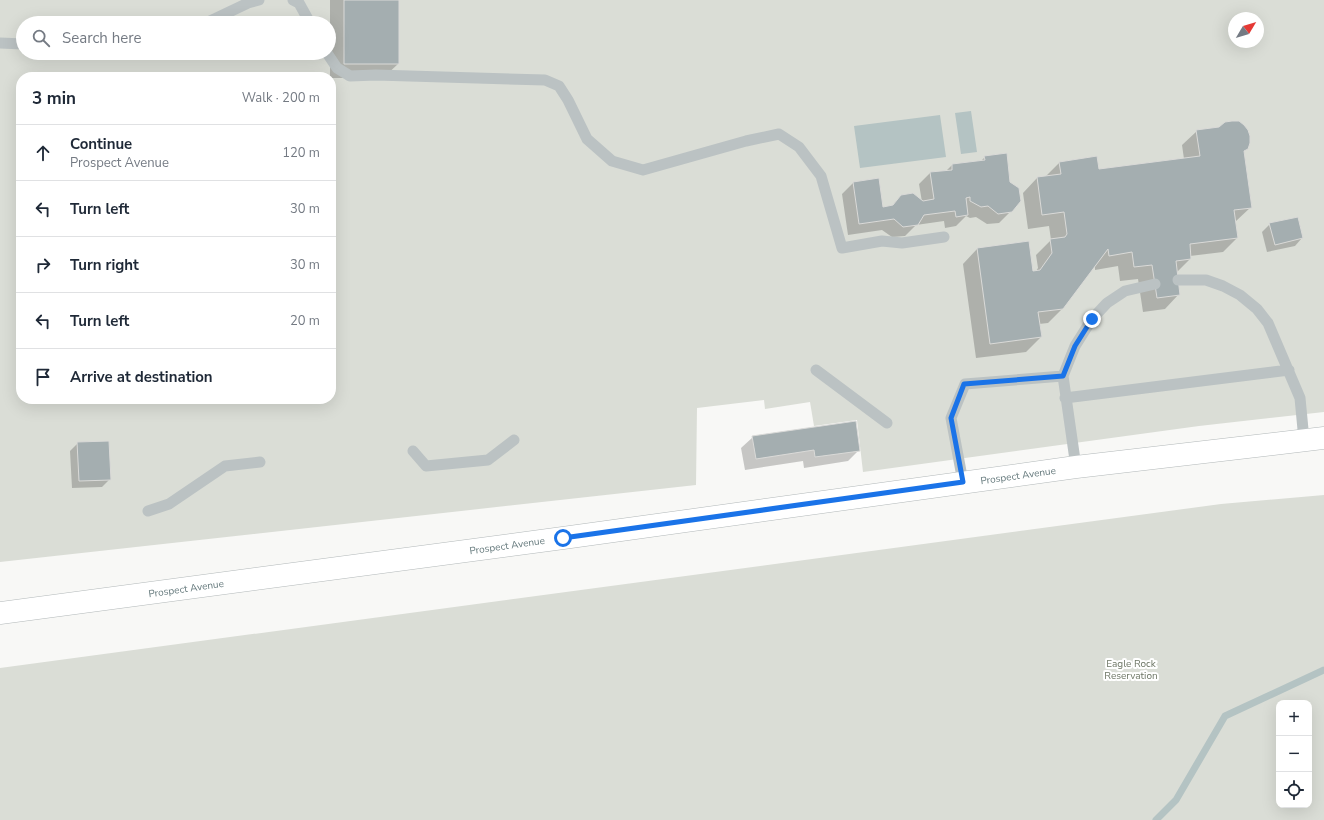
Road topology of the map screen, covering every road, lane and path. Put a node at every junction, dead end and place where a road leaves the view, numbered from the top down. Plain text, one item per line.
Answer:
1 (259, 0) edge
2 (293, 0) edge
3 (221, 16) edge
4 (306, 16) edge
5 (0, 43) edge
6 (16, 44) edge
7 (331, 60) edge
8 (944, 237) dead end
9 (1178, 280) dead end
10 (1155, 284) dead end
11 (816, 370) dead end
12 (1289, 370) junction
13 (1063, 376) junction
14 (1065, 398) junction
15 (887, 423) dead end
16 (1314, 439) edge
17 (514, 440) dead end
18 (413, 450) dead end
19 (260, 462) dead end
20 (1076, 466) junction
21 (963, 482) junction
22 (148, 511) dead end
23 (0, 613) edge

1 - 3 lane
2 - 4 lane
5 - 6 lane
7 - 8 lane
9 - 12 lane
10 - 13 lane
11 - 15 lane
12 - 14 lane
12 - 16 lane
13 - 14 lane
13 - 21 lane
14 - 20 lane
16 - 20 main road, Prospect Avenue
17 - 18 lane
19 - 22 lane
20 - 21 main road, Prospect Avenue
21 - 23 main road, Prospect Avenue

